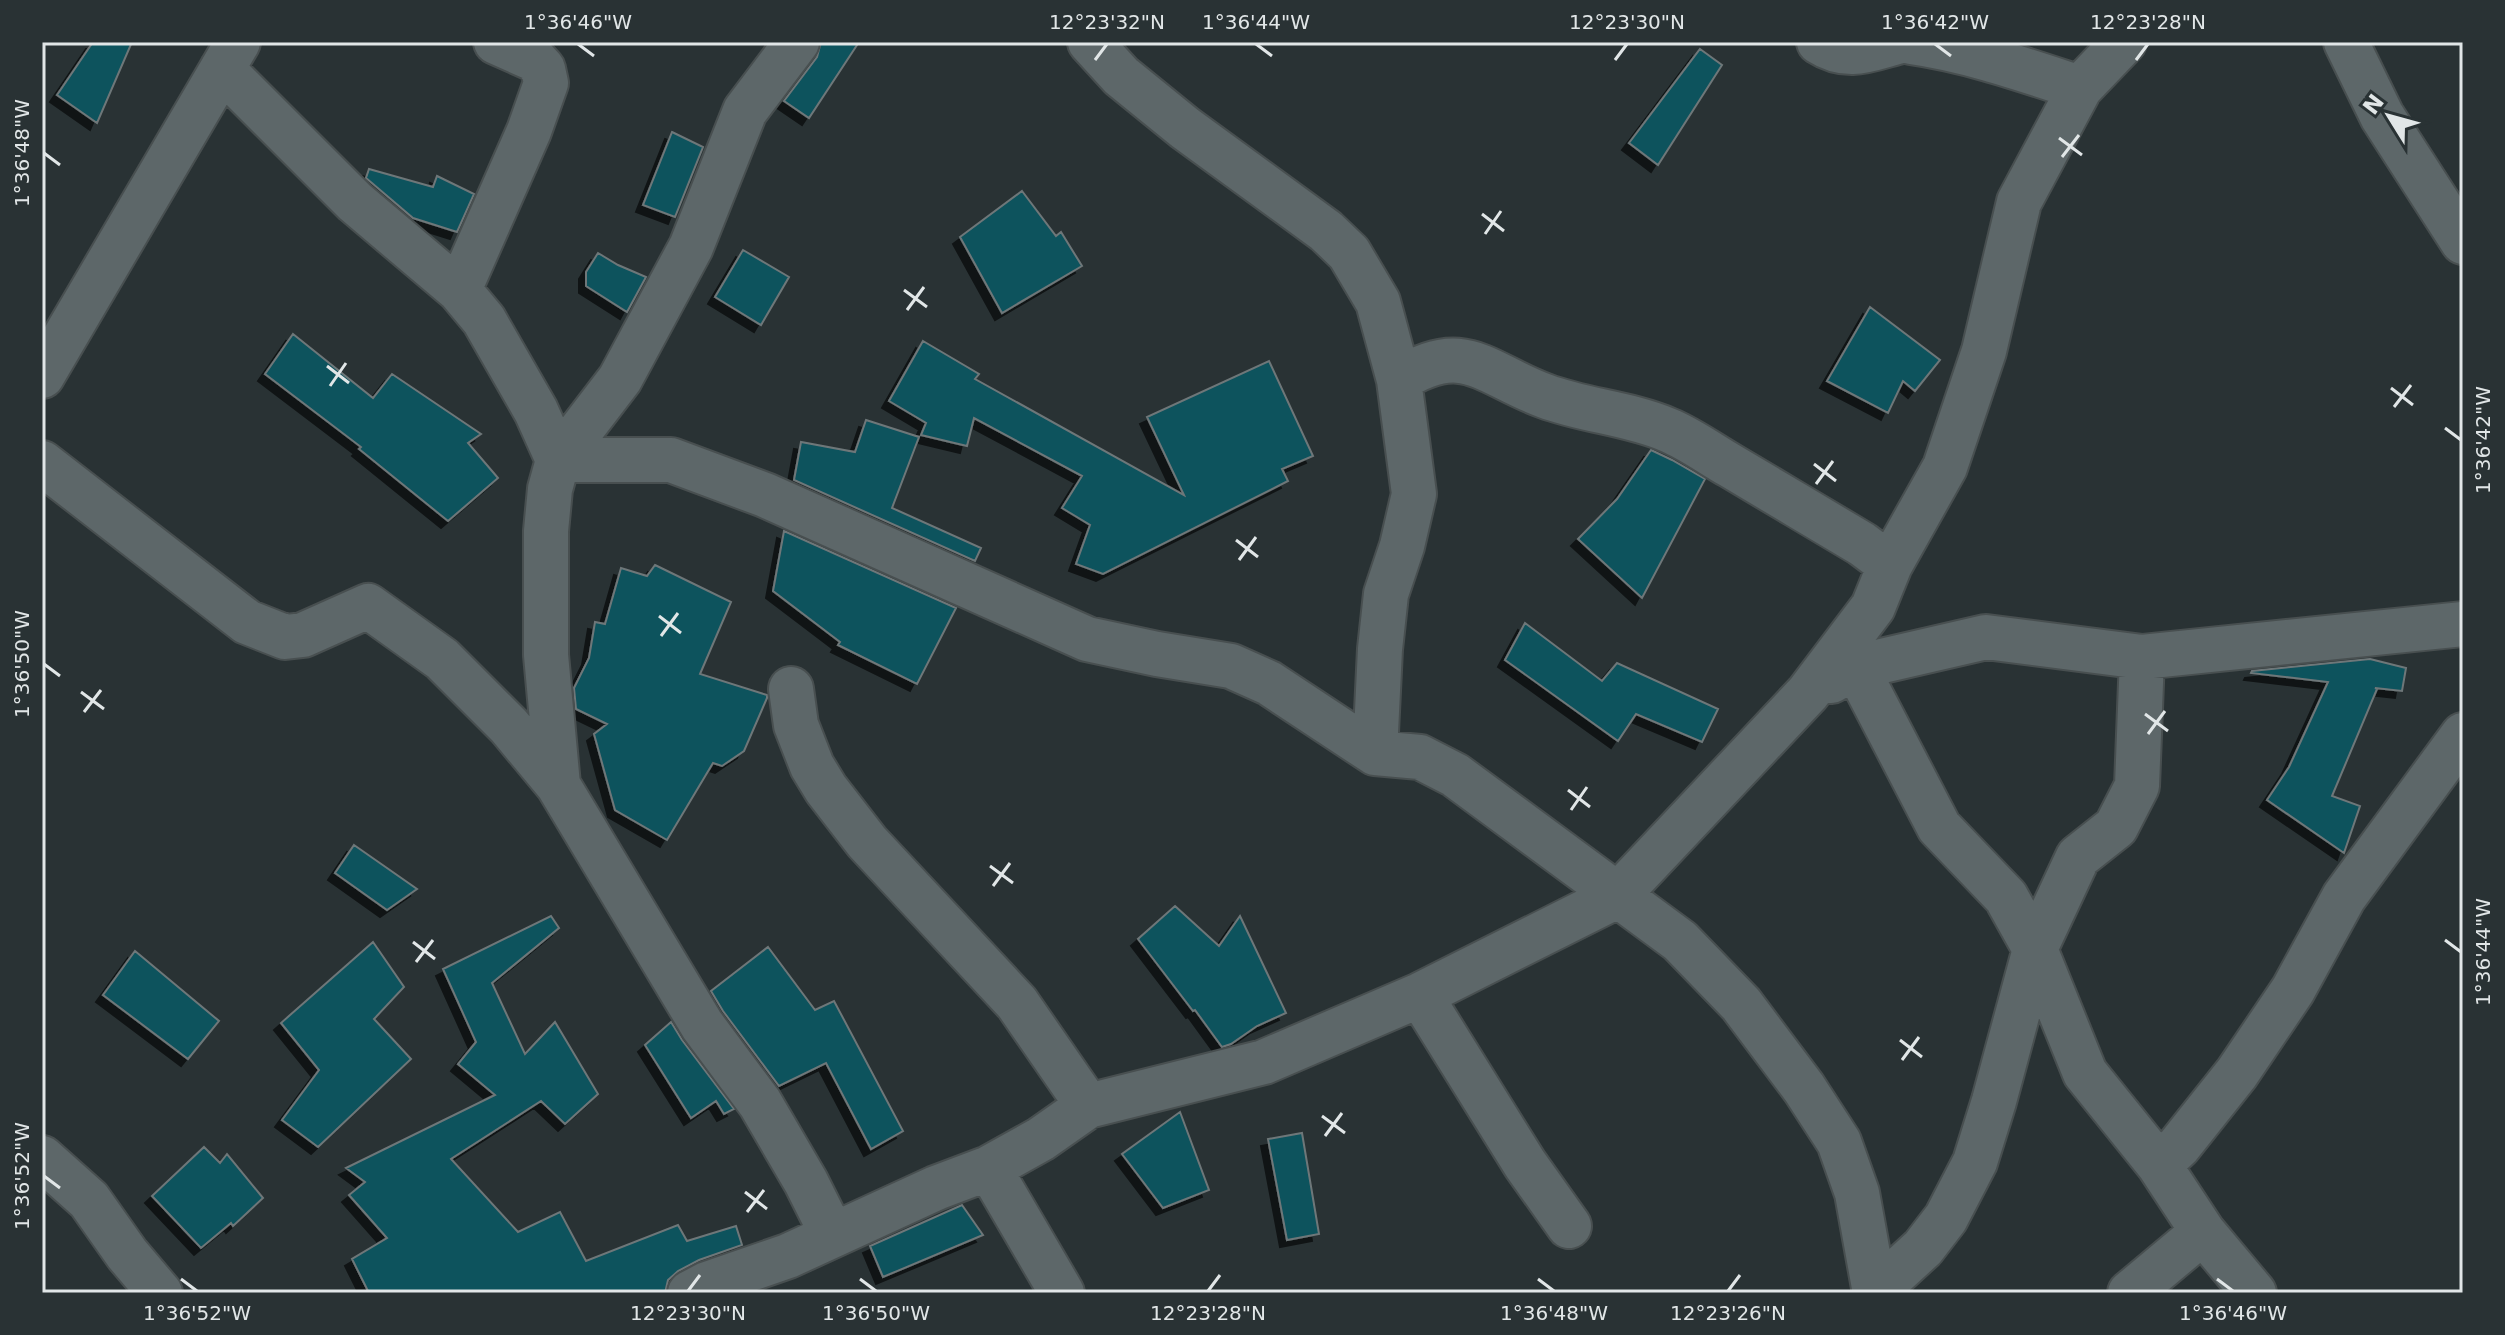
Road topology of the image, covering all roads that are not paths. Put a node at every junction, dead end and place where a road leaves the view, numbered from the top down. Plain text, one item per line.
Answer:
1 (496, 42) edge
2 (797, 42) edge
3 (1090, 42) edge
4 (1819, 42) edge
5 (1897, 42) edge
6 (1911, 42) edge
7 (2124, 42) edge
8 (2346, 42) edge
9 (230, 56) edge
10 (2080, 88) junction
11 (2463, 242) edge
12 (459, 290) junction
13 (42, 376) edge
14 (1399, 380) junction
15 (558, 460) junction
16 (42, 463) edge
17 (1890, 565) junction
18 (2463, 624) edge
19 (2142, 657) junction
20 (1856, 667) junction
21 (791, 689) dead end
22 (1808, 693) junction
23 (2463, 735) edge
24 (1375, 753) junction
25 (558, 785) junction
26 (1617, 896) junction
27 (2035, 949) junction
28 (1420, 995) junction
29 (1088, 1106) junction
30 (42, 1158) edge
31 (2159, 1165) junction
32 (989, 1168) junction
33 (1569, 1226) dead end
34 (2203, 1232) junction
35 (832, 1234) junction
36 (1875, 1292) edge
37 (160, 1293) edge
38 (690, 1293) edge
39 (1062, 1293) edge
40 (2130, 1293) edge
41 (2254, 1293) edge

1 - 12 street
2 - 15 street
3 - 14 street
4 - 5 street
6 - 10 street
7 - 10 street
8 - 11 street
9 - 12 street
9 - 13 street
10 - 17 street
12 - 15 street
14 - 17 street
14 - 24 street
15 - 24 street
15 - 25 street
16 - 25 street
17 - 22 street
18 - 19 street
19 - 20 street
19 - 27 street
20 - 22 street
20 - 27 street
21 - 29 street
22 - 26 street
23 - 31 street
24 - 26 street
25 - 35 street
26 - 28 street
26 - 36 street
27 - 31 street
27 - 36 street
28 - 29 street
28 - 33 street
29 - 32 street
30 - 37 street
31 - 34 street
32 - 35 street
32 - 39 street
34 - 40 street
34 - 41 street
35 - 38 street

